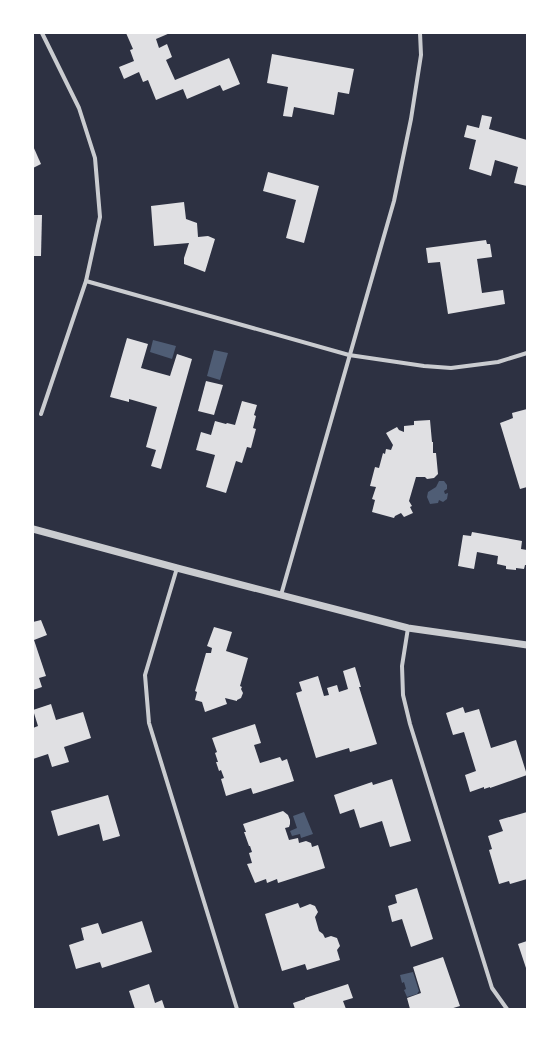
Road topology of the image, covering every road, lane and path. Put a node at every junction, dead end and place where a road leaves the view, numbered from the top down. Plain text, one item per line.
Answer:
1 (42, 33) edge
2 (420, 33) edge
3 (86, 281) junction
4 (527, 352) edge
5 (349, 355) junction
6 (41, 414) dead end
7 (33, 529) edge
8 (177, 568) junction
9 (281, 595) junction
10 (408, 628) junction
11 (527, 645) edge
12 (237, 1009) edge
13 (507, 1009) edge

1 - 3 street
2 - 5 street
3 - 5 street
3 - 6 street
4 - 5 street
5 - 9 street
7 - 8 street
8 - 9 street
8 - 12 street
9 - 10 street
10 - 11 street
10 - 13 street

